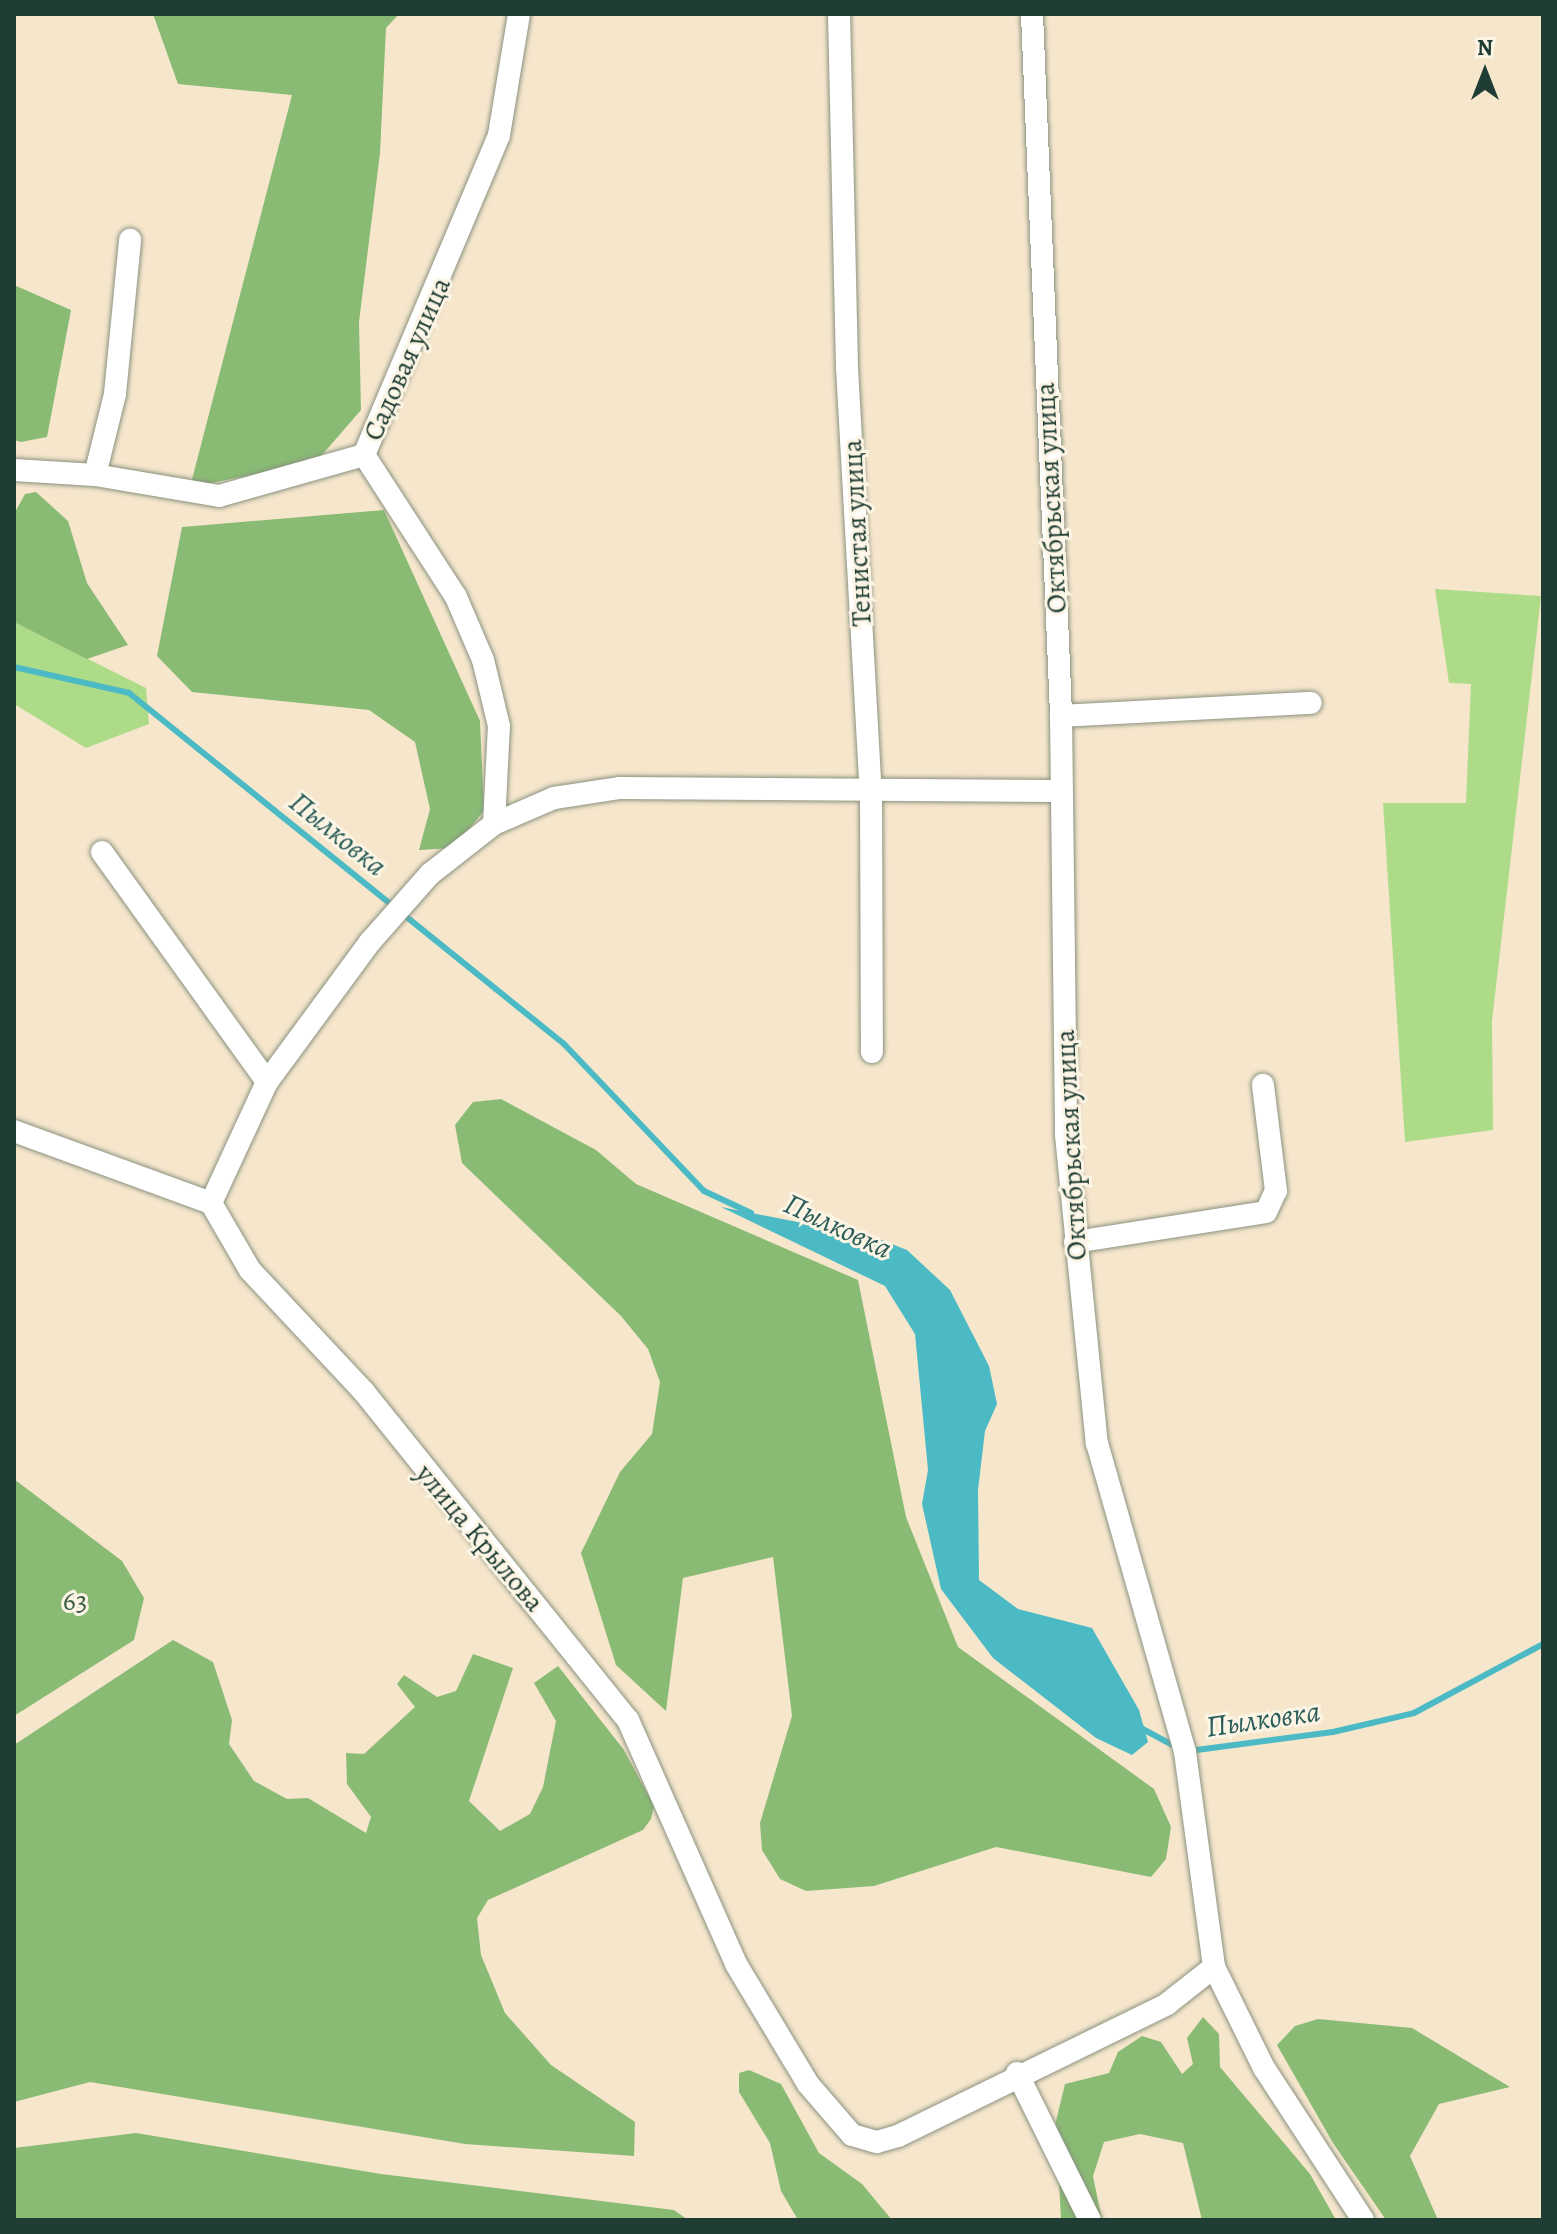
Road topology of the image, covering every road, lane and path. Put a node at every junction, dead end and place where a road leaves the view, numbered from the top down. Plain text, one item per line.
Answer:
1 (519, 14) edge
2 (839, 14) edge
3 (1032, 14) edge
4 (130, 240) dead end
5 (364, 455) junction
6 (14, 470) edge
7 (95, 475) junction
8 (1311, 703) dead end
9 (1061, 716) junction
10 (871, 791) junction
11 (1061, 791) junction
12 (494, 824) junction
13 (102, 852) dead end
14 (872, 1052) dead end
15 (267, 1082) junction
16 (1263, 1085) dead end
17 (14, 1131) edge
18 (211, 1203) junction
19 (1075, 1242) junction
20 (1214, 1967) junction
21 (1017, 2073) junction
22 (1090, 2220) edge
23 (1363, 2220) edge

1 - 5 street, Садовая улица
2 - 10 street, Тенистая улица
3 - 9 street, Октябрьская улица
4 - 7 street
5 - 7 street
5 - 12 street, Садовая улица
6 - 7 street
8 - 9 street
9 - 11 street, Октябрьская улица
10 - 11 street
10 - 12 street
10 - 14 street, Тенистая улица
11 - 19 street, Октябрьская улица
12 - 15 street
13 - 15 street
15 - 18 street
16 - 19 street
17 - 18 street
18 - 21 street, улица Крылова
19 - 20 street, Октябрьская улица
20 - 21 street, улица Крылова
20 - 23 street, Октябрьская улица
21 - 22 street

